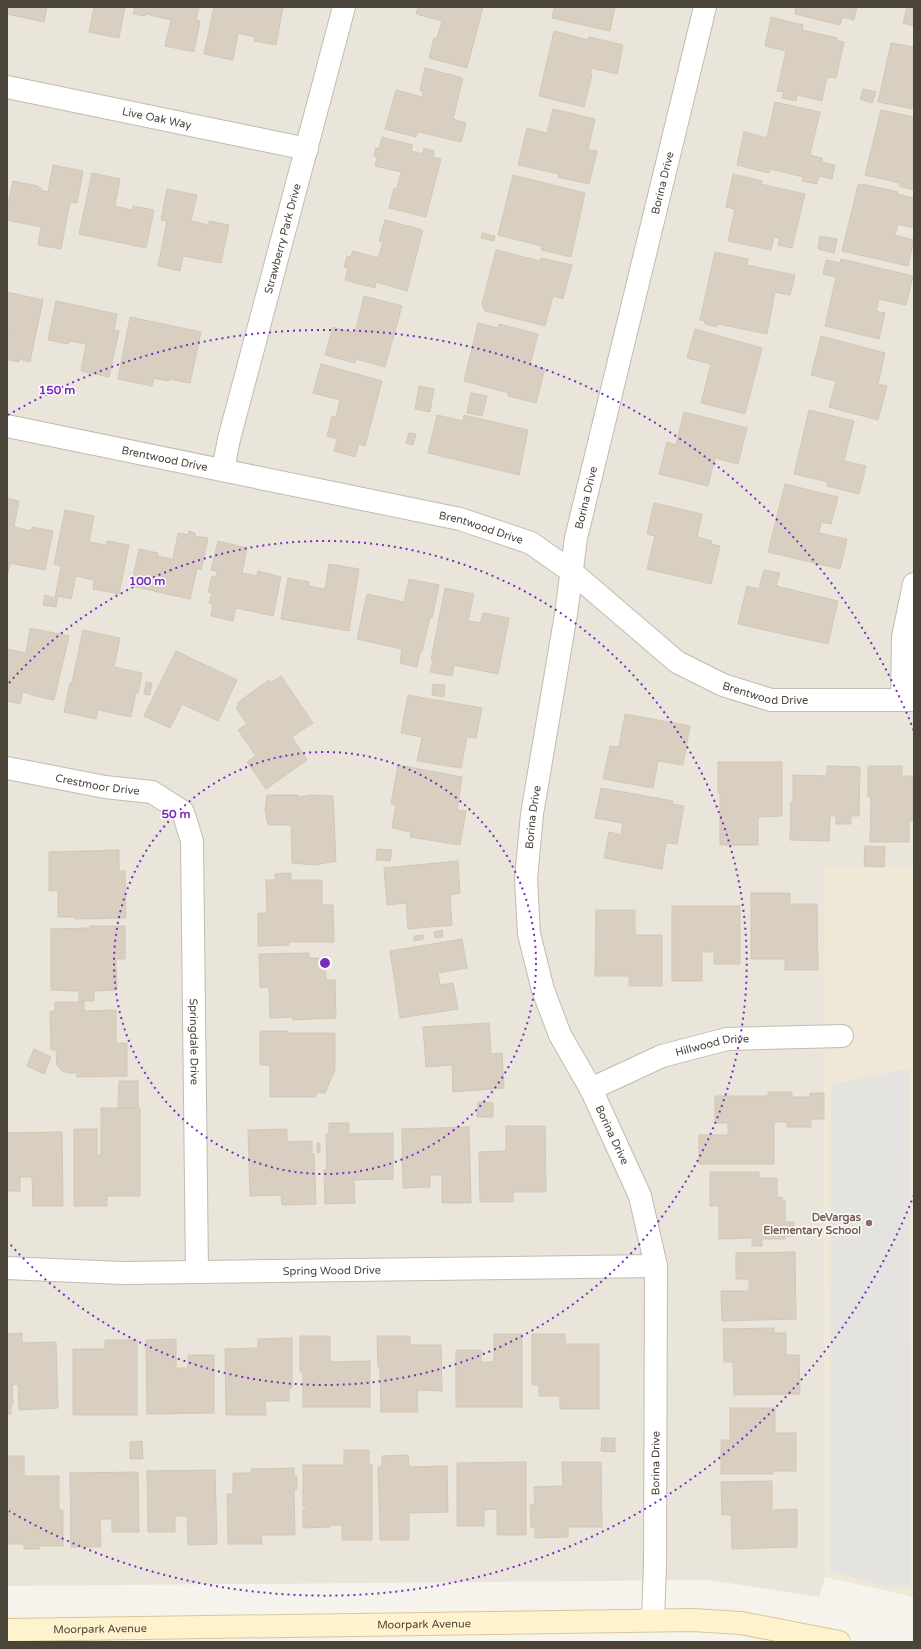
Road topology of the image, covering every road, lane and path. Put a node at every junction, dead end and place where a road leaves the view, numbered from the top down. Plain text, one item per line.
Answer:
1 (344, 7) edge
2 (705, 7) edge
3 (7, 87) edge
4 (307, 149) junction
5 (7, 426) edge
6 (223, 470) junction
7 (572, 572) junction
8 (914, 584) edge
9 (908, 700) edge
10 (7, 768) edge
11 (183, 812) joint
12 (842, 1036) dead end
13 (591, 1089) junction
14 (656, 1266) junction
15 (7, 1268) edge
16 (197, 1272) junction
17 (653, 1620) junction
18 (7, 1630) edge
19 (121, 1635) edge
20 (839, 1642) edge

1 - 4 street, Strawberry Park Drive
2 - 7 street, Borina Drive
3 - 4 street, Live Oak Way
4 - 6 street, Strawberry Park Drive
5 - 6 street, Brentwood Drive
6 - 7 street, Brentwood Drive
7 - 9 street, Brentwood Drive
7 - 13 street, Borina Drive
8 - 9 street
10 - 11 street, Crestmoor Drive
11 - 16 street, Springdale Drive
12 - 13 street, Hillwood Drive
13 - 14 street, Borina Drive
14 - 16 street, Spring Wood Drive
14 - 17 street, Borina Drive
15 - 16 street, Spring Wood Drive
17 - 19 main road, Moorpark Avenue
17 - 20 main road, Moorpark Avenue
18 - 19 main road, Moorpark Avenue

